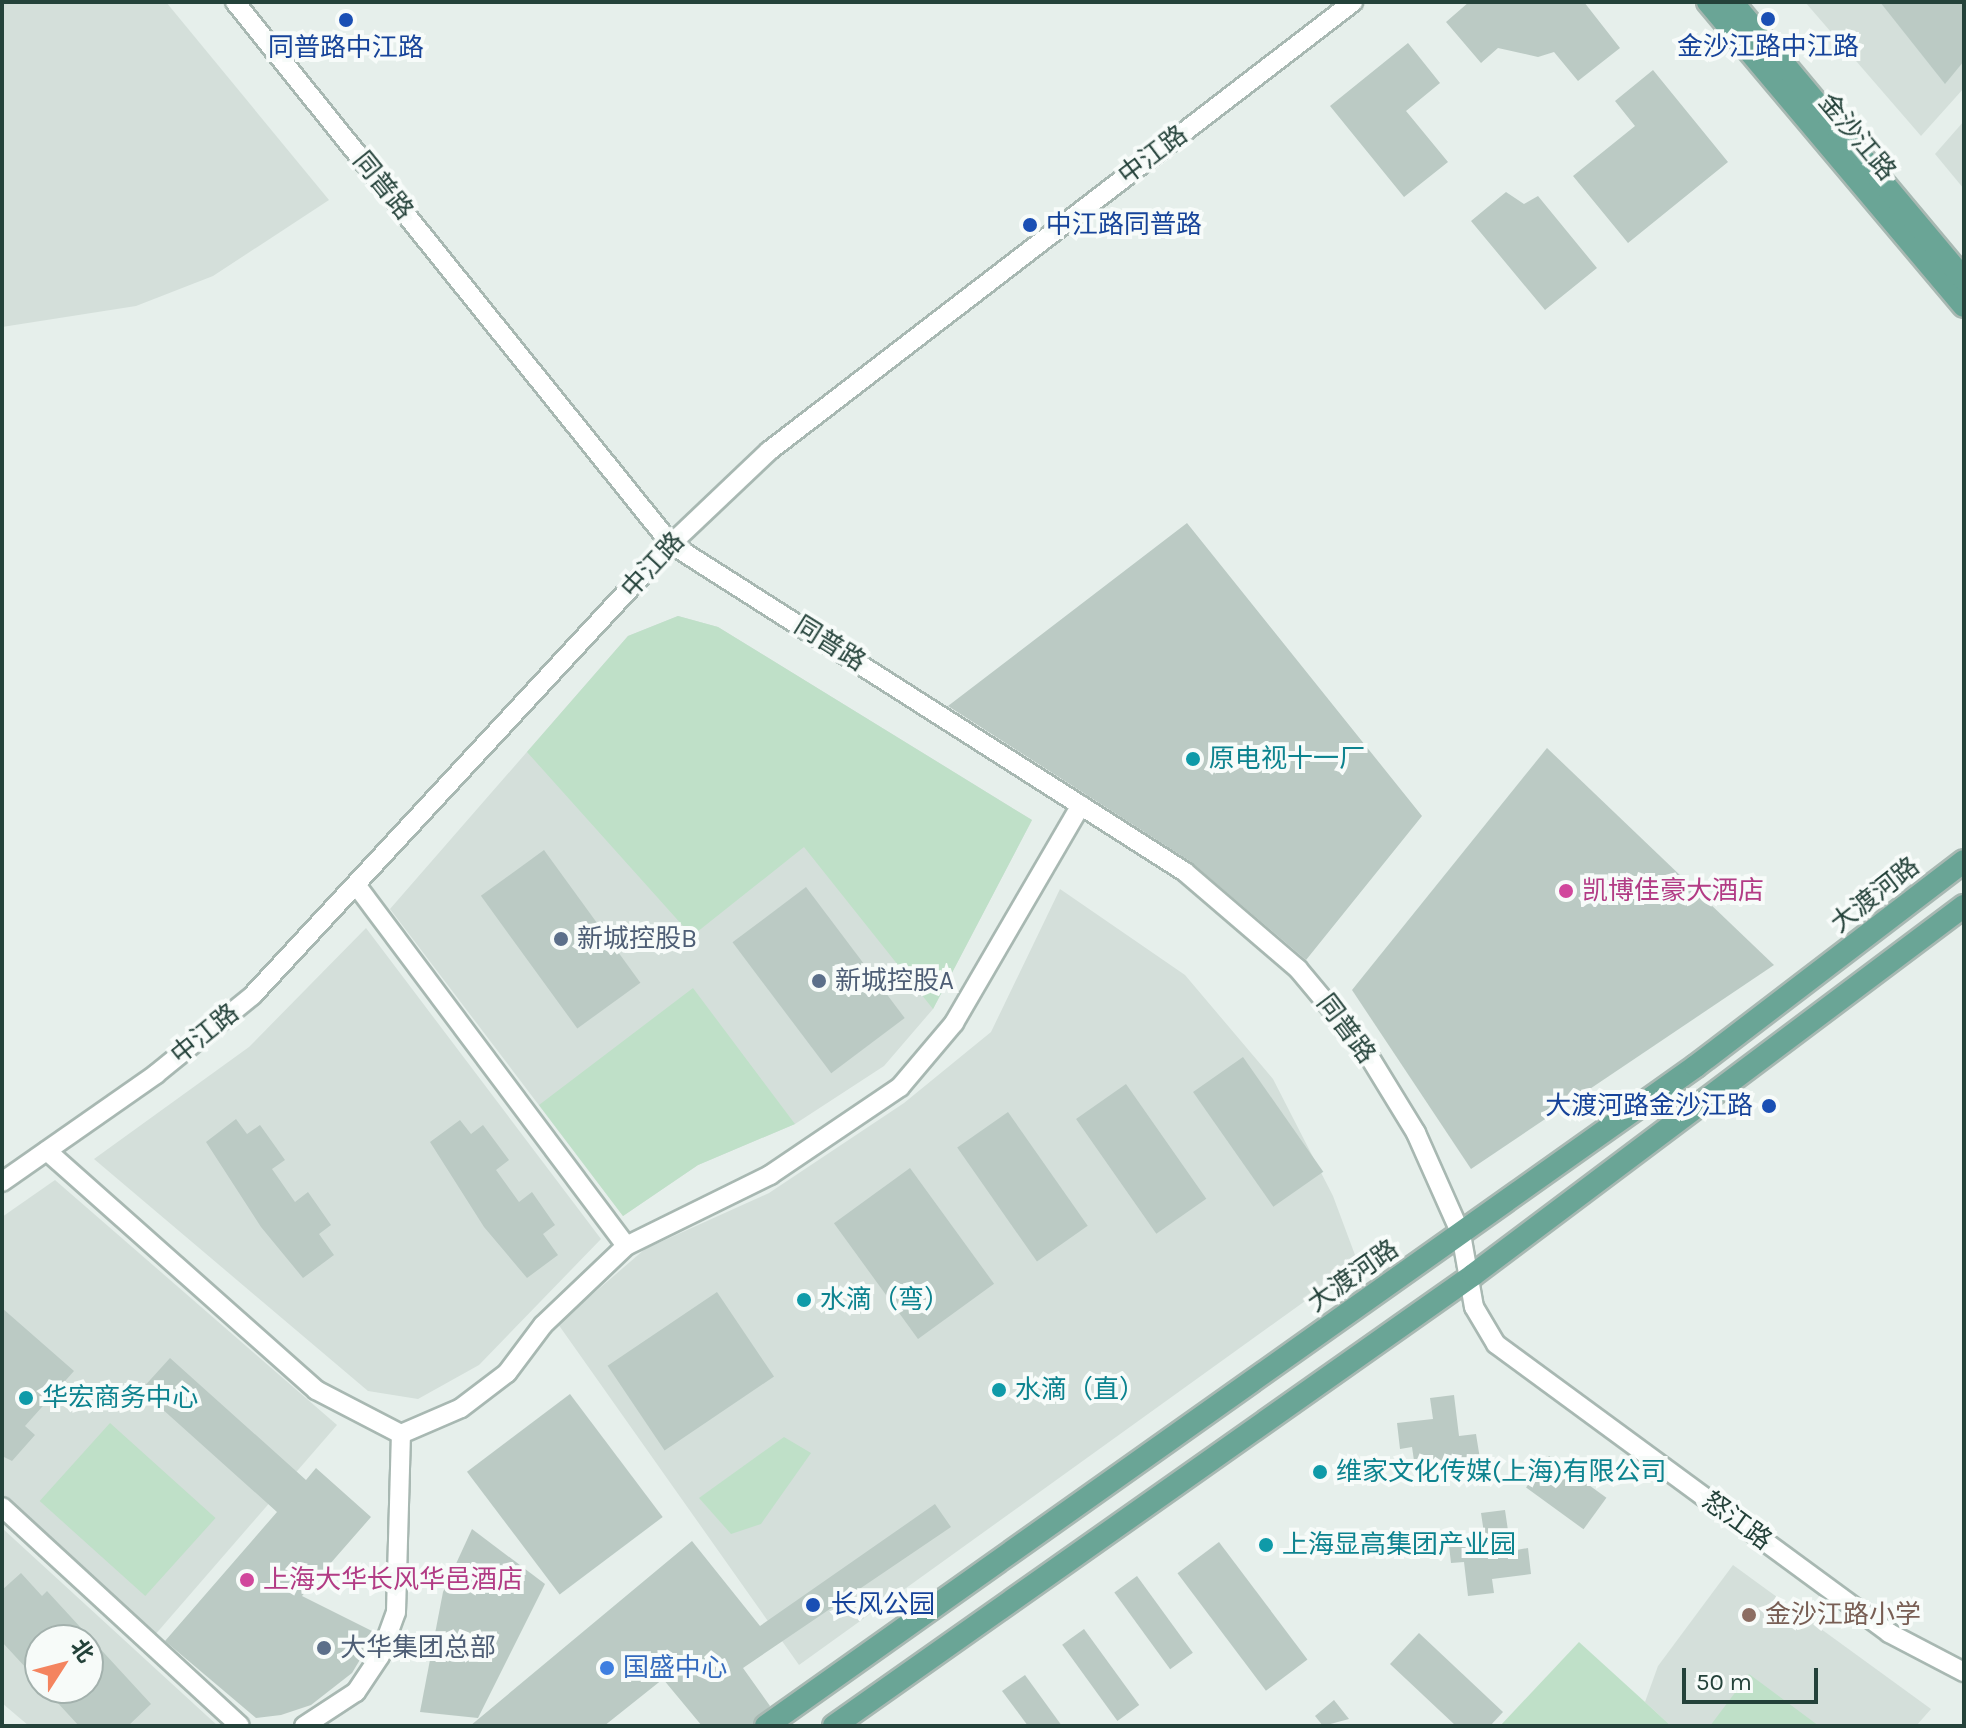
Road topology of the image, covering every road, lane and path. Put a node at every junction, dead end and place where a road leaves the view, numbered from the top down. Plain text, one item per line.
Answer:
1 (235, 2) edge
2 (1353, 2) edge
3 (1708, 2) edge
4 (1732, 2) edge
5 (1964, 279) edge
6 (1964, 306) edge
7 (671, 544) junction
8 (1081, 805) junction
9 (1964, 861) edge
10 (357, 886) junction
11 (1964, 906) edge
12 (47, 1151) junction
13 (2, 1182) edge
14 (1461, 1234) junction
15 (626, 1246) junction
16 (1473, 1275) junction
17 (401, 1434) junction
18 (2, 1507) edge
19 (1964, 1672) edge
20 (240, 1726) edge
21 (304, 1726) edge
22 (766, 1726) edge
23 (834, 1726) edge

1 - 7 street, 同普路
2 - 7 street, 中江路
3 - 6 main road, 金沙江路
4 - 5 main road, 金沙江路
7 - 8 street, 同普路
7 - 10 street, 中江路
8 - 14 street, 同普路
8 - 15 street
9 - 14 main road, 大渡河路
10 - 12 street, 中江路
10 - 15 street
11 - 16 main road
12 - 13 street, 中江路
12 - 17 street
14 - 16 street, 怒江路
14 - 22 main road, 大渡河路
15 - 17 street
16 - 19 street, 怒江路
16 - 23 main road
17 - 21 street
18 - 20 street

